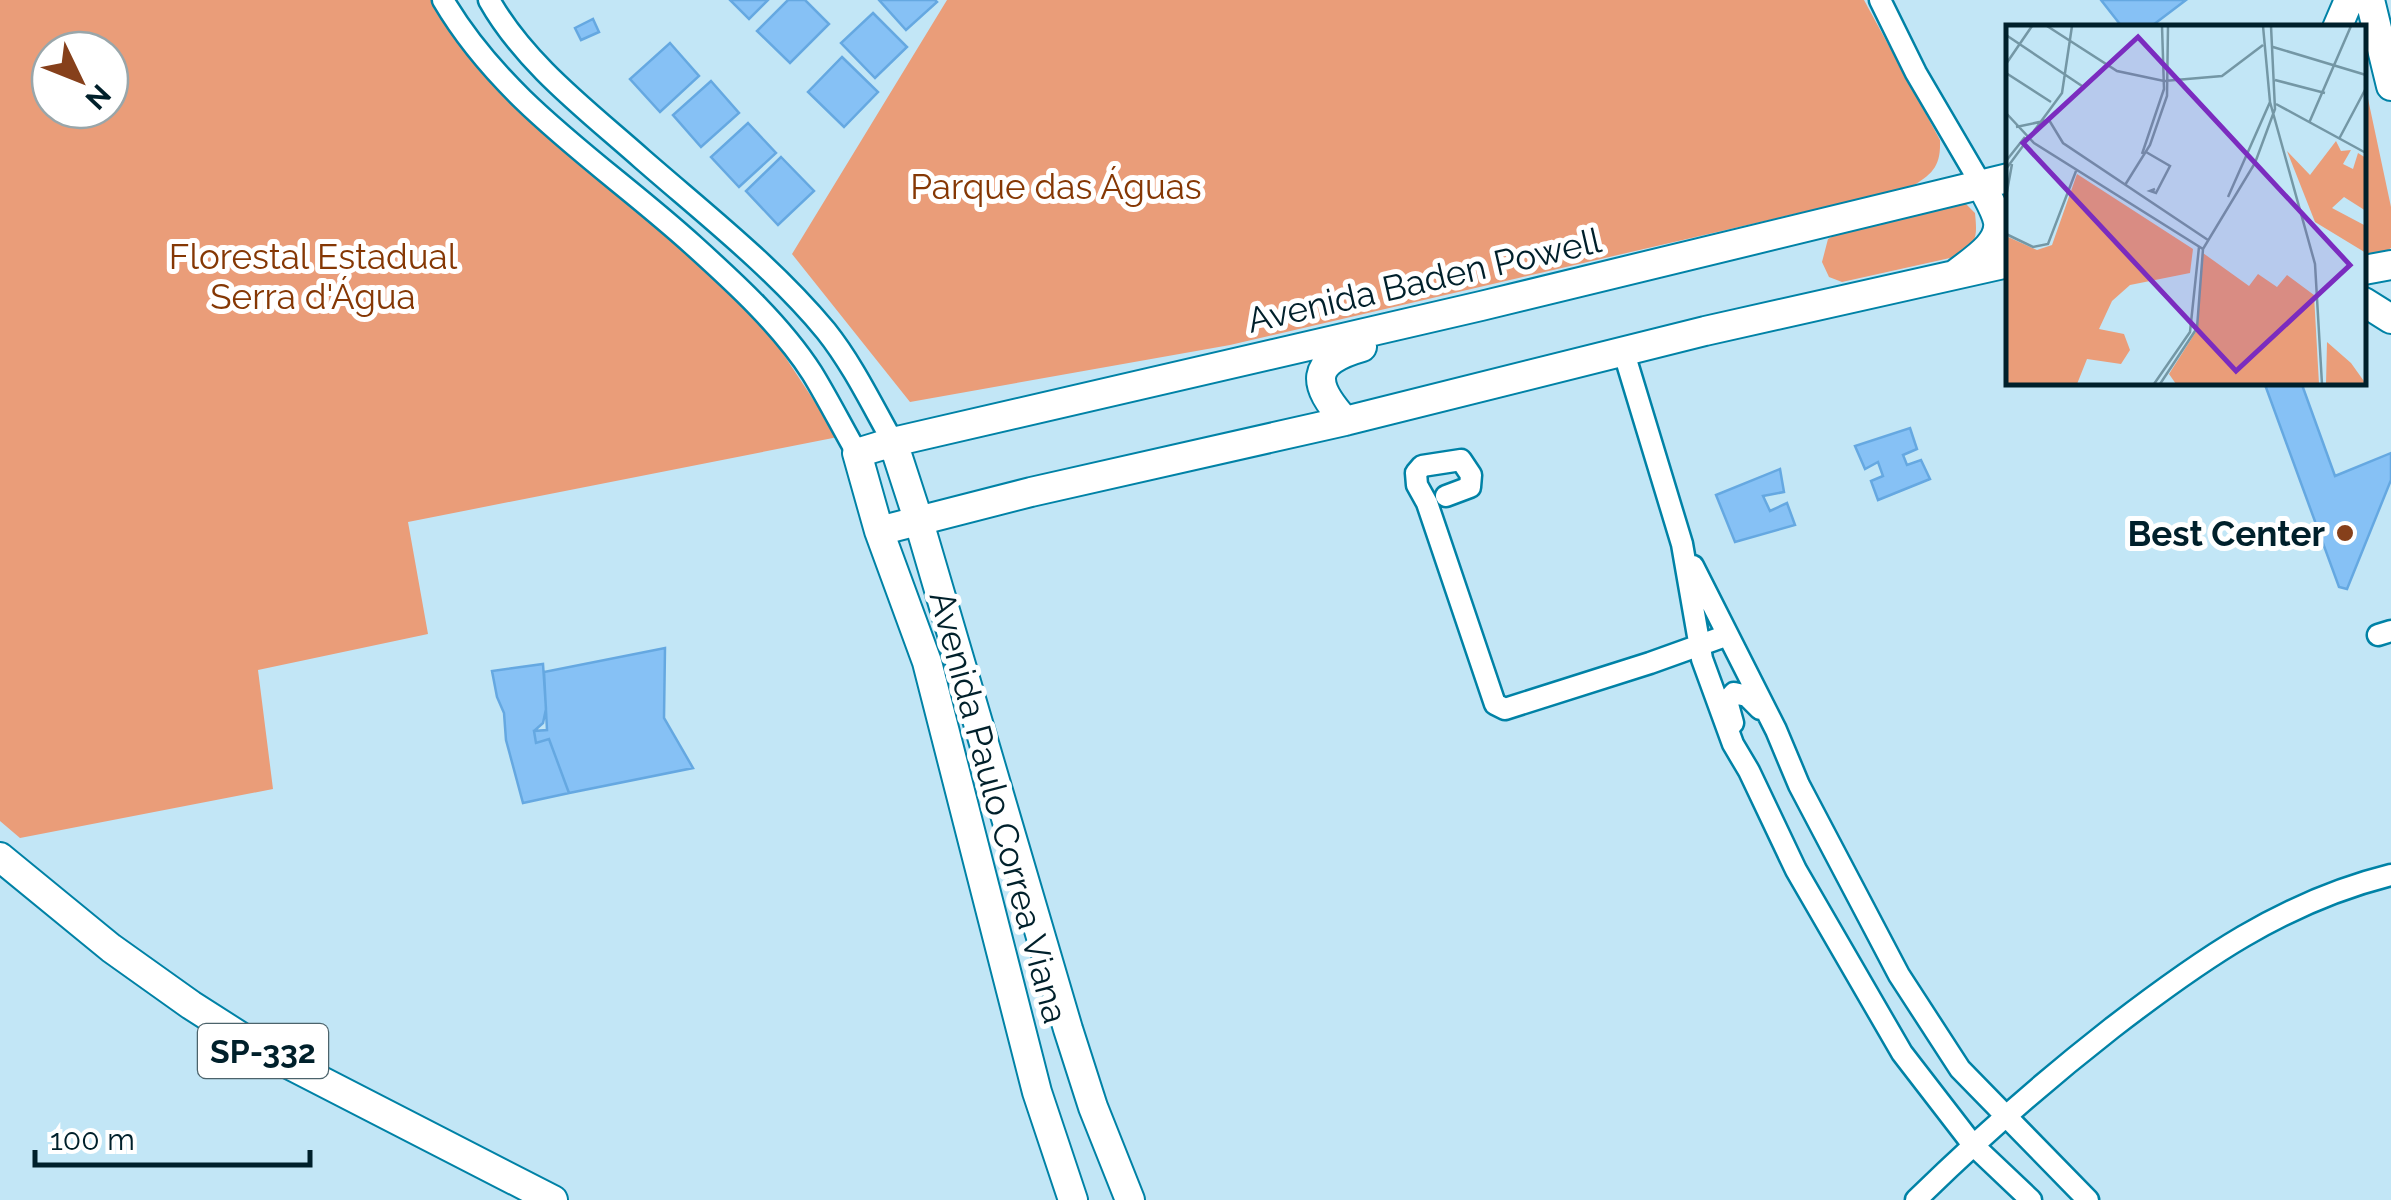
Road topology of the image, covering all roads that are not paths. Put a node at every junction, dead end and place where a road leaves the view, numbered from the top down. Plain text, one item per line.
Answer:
1 (443, 0) edge
2 (489, 0) edge
3 (1880, 0) edge
4 (2349, 0) edge
5 (2370, 0) edge
6 (2339, 25) edge
7 (2383, 68) edge
8 (1995, 181) edge
9 (2006, 264) edge
10 (2391, 265) edge
11 (2366, 270) edge
12 (1952, 277) junction
13 (2366, 303) edge
14 (1481, 306) junction
15 (2391, 319) edge
16 (1624, 353) junction
17 (1345, 421) junction
18 (893, 442) junction
19 (857, 453) junction
20 (1446, 496) dead end
21 (919, 522) junction
22 (879, 531) junction
23 (1682, 544) junction
24 (1728, 635) junction
25 (1699, 644) junction
26 (1776, 730) junction
27 (1749, 772) junction
28 (0, 857) edge
29 (2391, 875) edge
30 (2004, 1115) junction
31 (1972, 1145) junction
32 (553, 1200) edge
33 (1073, 1200) edge
34 (1130, 1200) edge
35 (1916, 1200) edge
36 (2031, 1200) edge
37 (2088, 1200) edge

1 - 19 street, Avenida Paulo Correa Viana
2 - 18 street
3 - 8 street
4 - 6 main road
5 - 7 main road
8 - 12 main road
8 - 14 main road, Avenida Baden Powell
9 - 12 main road
10 - 11 main road
12 - 16 main road
13 - 15 main road
14 - 17 main road
14 - 18 main road, Avenida Baden Powell
16 - 17 main road
16 - 23 street
17 - 21 main road
18 - 19 main road, Avenida Baden Powell
18 - 21 main road
19 - 22 main road, Avenida Paulo Correa Viana
20 - 25 street
21 - 22 main road
21 - 34 main road
22 - 33 main road, Avenida Paulo Correa Viana
23 - 24 street
23 - 25 street
24 - 25 street
24 - 26 street
25 - 27 street
26 - 27 street
26 - 30 street
27 - 31 street
28 - 32 main road, SP-332
29 - 30 street
30 - 31 street
30 - 37 street
31 - 35 street
31 - 36 street

